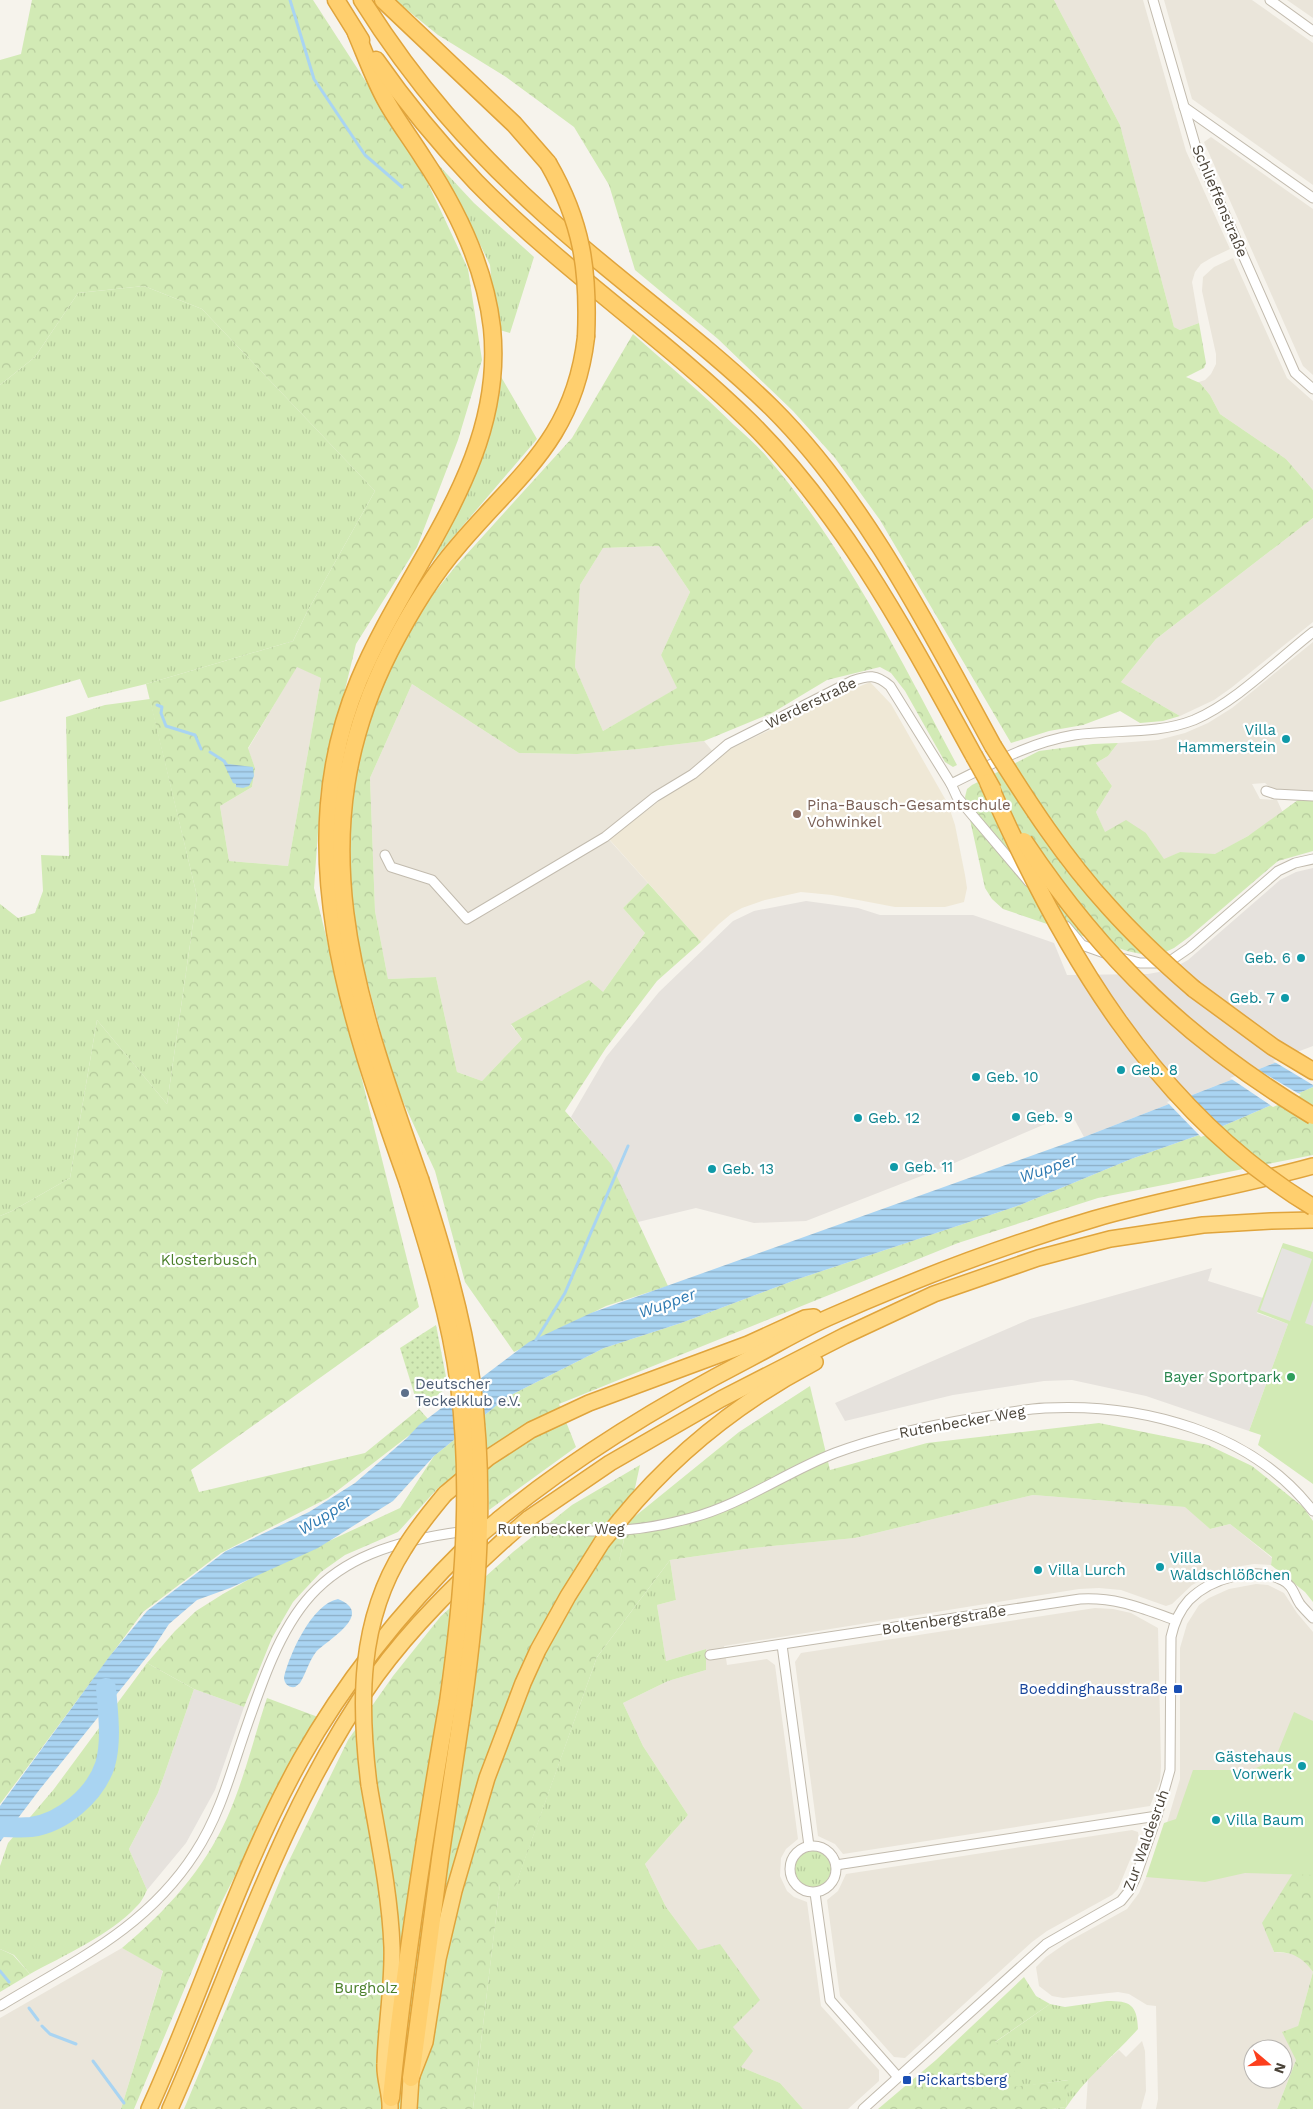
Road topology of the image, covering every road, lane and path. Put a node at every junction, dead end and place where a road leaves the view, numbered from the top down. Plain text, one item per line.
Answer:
1 (336, 0) edge
2 (362, 0) edge
3 (383, 0) edge
4 (1154, 0) edge
5 (1270, 0) edge
6 (1313, 31) edge
7 (356, 33) junction
8 (1184, 107) junction
9 (1313, 198) edge
10 (1313, 389) edge
11 (400, 615) junction
12 (1313, 632) edge
13 (988, 782) junction
14 (951, 784) junction
15 (1266, 791) dead end
16 (1313, 796) edge
17 (385, 855) dead end
18 (1313, 859) edge
19 (1313, 1071) edge
20 (1313, 1116) edge
21 (1313, 1166) edge
22 (1313, 1178) edge
23 (1266, 1179) junction
24 (1313, 1207) edge
25 (1313, 1220) edge
26 (1148, 1235) junction
27 (830, 1316) junction
28 (1313, 1511) edge
29 (1313, 1618) edge
30 (1175, 1620) junction
31 (782, 1645) junction
32 (710, 1655) dead end
33 (456, 1703) junction
34 (1157, 1816) junction
35 (809, 1846) junction
36 (836, 1865) junction
37 (815, 1893) junction
38 (0, 2006) edge
39 (898, 2077) junction
40 (411, 2078) junction
41 (391, 2104) edge
42 (149, 2109) edge
43 (170, 2109) edge
44 (410, 2109) edge
45 (863, 2109) edge

1 - 7 highway
2 - 19 highway, bridge
3 - 11 highway, bridge
4 - 8 street, Schlieffenstraße
5 - 6 street
7 - 11 highway
7 - 13 highway, bridge
8 - 9 street
8 - 10 street, Schlieffenstraße
11 - 33 highway, bridge
12 - 14 street
13 - 20 highway, bridge
13 - 24 highway, bridge
14 - 17 street, Werderstraße
14 - 18 street
15 - 16 street
21 - 23 highway
22 - 23 highway
23 - 27 highway
25 - 26 highway
26 - 40 highway, bridge
26 - 43 highway, bridge
27 - 41 highway, bridge
27 - 42 highway, bridge
28 - 38 street, Rutenbecker Weg
29 - 30 street, Zur Waldesruh
30 - 31 street, Boltenbergstraße
30 - 34 street, Zur Waldesruh
31 - 32 street, Boltenbergstraße
31 - 35 street
33 - 40 highway
33 - 41 highway
34 - 36 street
34 - 39 street, Zur Waldesruh
35 - 36 street
35 - 37 street
36 - 37 street
37 - 39 street
39 - 45 street, Zur Waldesruh
40 - 44 highway

